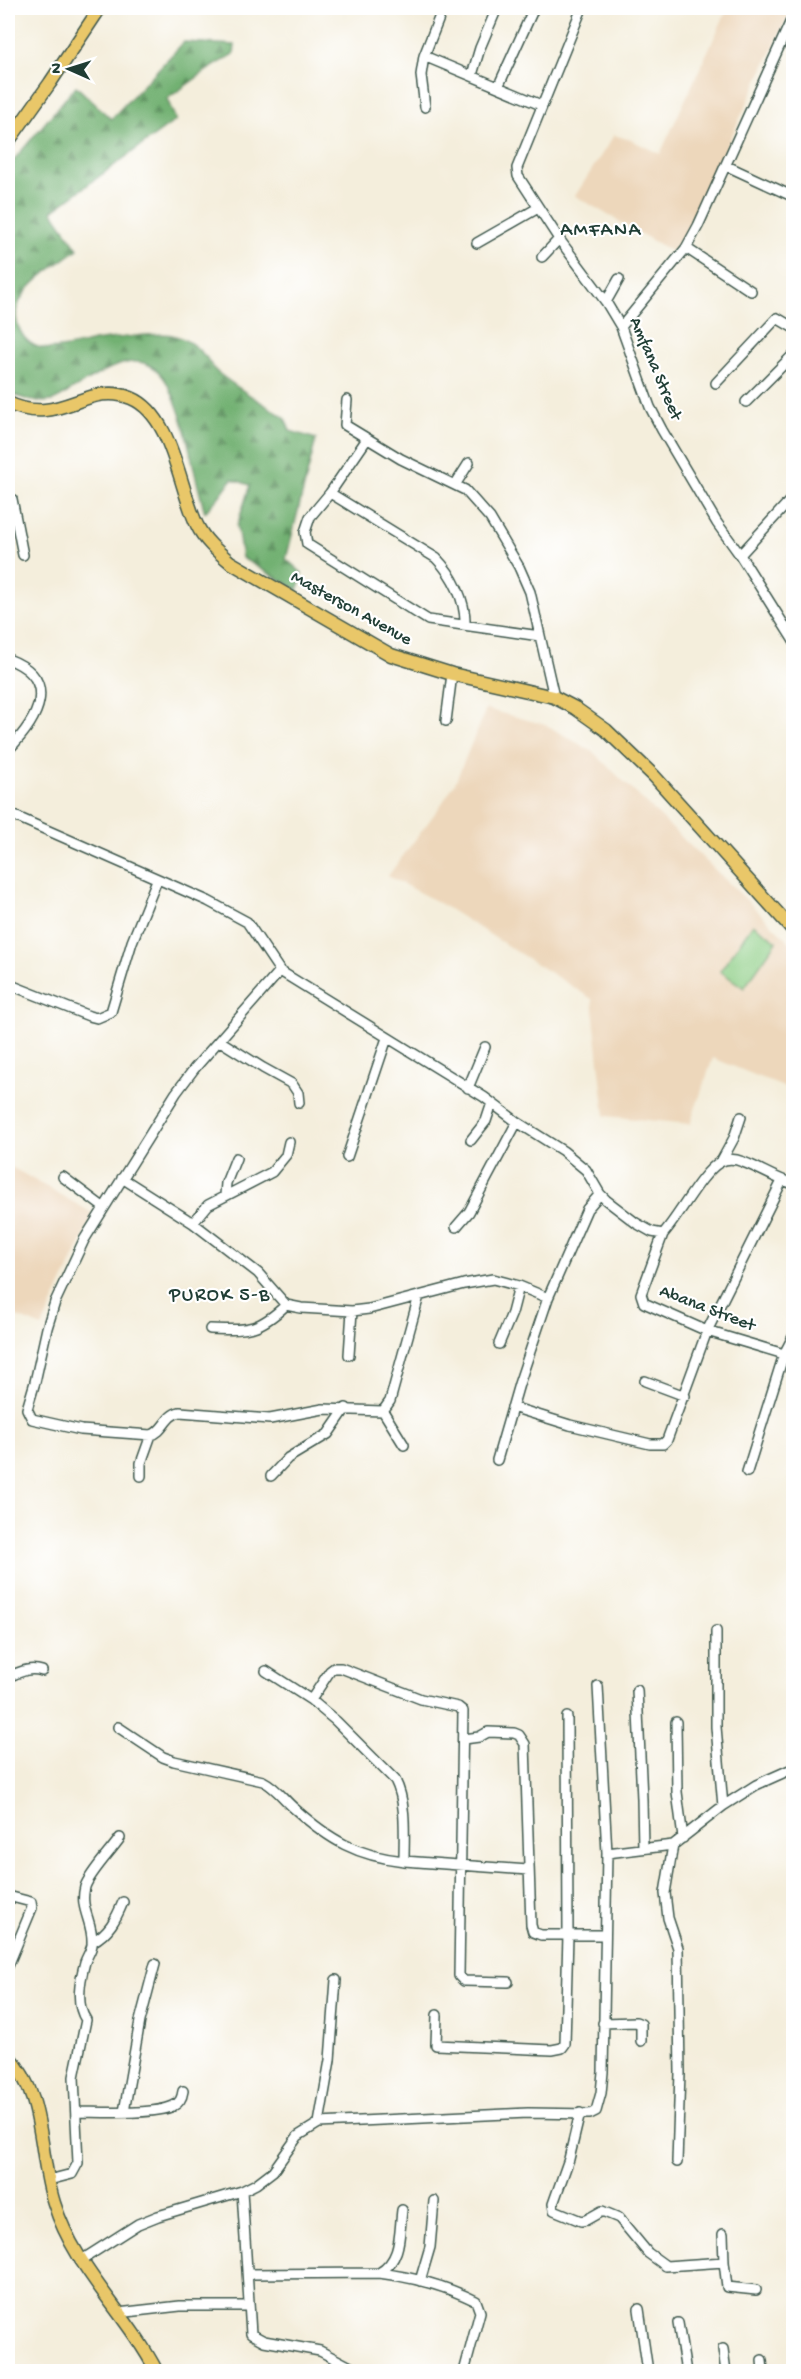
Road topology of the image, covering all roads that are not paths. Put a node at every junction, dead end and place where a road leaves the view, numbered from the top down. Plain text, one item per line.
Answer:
1 (100, 8) edge
2 (443, 8) edge
3 (497, 8) edge
4 (534, 8) edge
5 (582, 8) edge
6 (794, 14) edge
7 (424, 56) junction
8 (472, 75) junction
9 (498, 87) junction
10 (541, 105) junction
11 (425, 107) dead end
12 (8, 142) edge
13 (727, 166) junction
14 (794, 197) edge
15 (538, 208) junction
16 (559, 239) junction
17 (477, 243) dead end
18 (686, 248) junction
19 (542, 257) dead end
20 (619, 279) dead end
21 (751, 291) dead end
22 (606, 302) junction
23 (793, 325) edge
24 (621, 327) junction
25 (794, 354) edge
26 (716, 383) dead end
27 (347, 400) dead end
28 (746, 402) dead end
29 (8, 404) edge
30 (367, 439) junction
31 (469, 462) dead end
32 (455, 485) junction
33 (330, 493) junction
34 (794, 496) edge
35 (8, 497) edge
36 (23, 555) dead end
37 (740, 555) junction
38 (465, 625) junction
39 (540, 636) junction
40 (794, 641) edge
41 (8, 659) edge
42 (452, 674) junction
43 (554, 697) junction
44 (446, 721) dead end
45 (8, 750) edge
46 (8, 813) edge
47 (157, 880) junction
48 (794, 931) edge
49 (280, 970) junction
50 (8, 984) edge
51 (387, 1038) junction
52 (220, 1041) junction
53 (485, 1047) dead end
54 (468, 1088) junction
55 (299, 1103) dead end
56 (492, 1103) junction
57 (741, 1117) dead end
58 (517, 1122) junction
59 (471, 1140) dead end
60 (289, 1142) dead end
61 (347, 1157) dead end
62 (236, 1158) dead end
63 (722, 1160) junction
64 (63, 1177) dead end
65 (122, 1178) junction
66 (782, 1181) junction
67 (794, 1184) edge
68 (600, 1194) junction
69 (225, 1195) junction
70 (103, 1207) junction
71 (193, 1223) junction
72 (456, 1227) dead end
73 (663, 1234) junction
74 (519, 1286) junction
75 (420, 1296) junction
76 (548, 1298) junction
77 (286, 1305) junction
78 (352, 1311) junction
79 (210, 1329) dead end
80 (707, 1331) junction
81 (794, 1335) edge
82 (499, 1344) dead end
83 (349, 1354) dead end
84 (789, 1356) edge
85 (645, 1381) dead end
86 (685, 1396) junction
87 (512, 1407) junction
88 (346, 1408) junction
89 (383, 1411) junction
90 (151, 1435) junction
91 (405, 1445) dead end
92 (497, 1460) dead end
93 (747, 1472) dead end
94 (141, 1476) dead end
95 (271, 1476) dead end
96 (716, 1631) dead end
97 (42, 1671) dead end
98 (266, 1671) dead end
99 (8, 1677) edge
100 (598, 1686) dead end
101 (637, 1690) dead end
102 (310, 1700) junction
103 (567, 1717) dead end
104 (676, 1722) dead end
105 (118, 1727) dead end
106 (464, 1739) junction
107 (794, 1768) edge
108 (723, 1806) junction
109 (120, 1838) dead end
110 (682, 1838) junction
111 (673, 1845) junction
112 (643, 1848) junction
113 (607, 1853) junction
114 (404, 1861) junction
115 (461, 1866) junction
116 (528, 1870) junction
117 (8, 1896) edge
118 (123, 1902) dead end
119 (568, 1935) junction
120 (604, 1935) junction
121 (92, 1942) junction
122 (155, 1964) dead end
123 (8, 1966) edge
124 (336, 1980) dead end
125 (508, 1982) dead end
126 (437, 2015) dead end
127 (603, 2023) junction
128 (641, 2041) dead end
129 (8, 2056) edge
130 (183, 2091) dead end
131 (77, 2112) junction
132 (124, 2112) junction
133 (580, 2113) junction
134 (319, 2123) junction
135 (678, 2162) dead end
136 (49, 2180) junction
137 (242, 2191) junction
138 (434, 2201) dead end
139 (402, 2210) dead end
140 (723, 2234) dead end
141 (80, 2261) junction
142 (724, 2262) junction
143 (249, 2274) junction
144 (379, 2274) junction
145 (420, 2281) junction
146 (756, 2290) dead end
147 (248, 2306) junction
148 (639, 2309) dead end
149 (118, 2313) junction
150 (678, 2323) dead end
151 (723, 2349) dead end
152 (762, 2360) dead end
153 (157, 2372) edge
154 (360, 2372) edge
155 (464, 2372) edge
156 (648, 2372) edge
157 (686, 2372) edge
158 (726, 2372) edge
159 (763, 2372) edge

1 - 12 main road
2 - 7 street
3 - 8 street
4 - 9 street
5 - 10 street
6 - 13 street
7 - 8 street
7 - 11 street
8 - 9 street
9 - 10 street
10 - 15 street, Amfana Street
13 - 14 street
13 - 18 street
15 - 16 street, Amfana Street
15 - 17 street
16 - 19 street
16 - 22 street, Amfana Street
18 - 21 street
18 - 24 street
20 - 22 street
22 - 24 street, Amfana Street
23 - 26 street
24 - 37 street, Amfana Street
25 - 28 street
27 - 30 street
29 - 42 main road, Masterson Avenue
30 - 32 street
30 - 33 street
31 - 32 street
32 - 39 street
33 - 38 street
33 - 38 street
34 - 37 street
35 - 36 street
37 - 40 street, Amfana Street
38 - 39 street
39 - 43 street
41 - 45 street
42 - 43 main road, Masterson Avenue
42 - 44 street
43 - 48 main road, Masterson Avenue
46 - 47 street
47 - 49 street
47 - 50 street
49 - 51 street
49 - 52 street
51 - 54 street
51 - 61 street
52 - 55 street
52 - 65 street
53 - 54 street
54 - 56 street
56 - 58 street
56 - 59 street
57 - 63 street
58 - 68 street
58 - 72 street
60 - 69 street
62 - 69 street
63 - 66 street
63 - 73 street
64 - 70 street
65 - 70 street
65 - 71 street
66 - 67 street
66 - 80 street
68 - 73 street
68 - 76 street
69 - 71 street
70 - 90 street
71 - 77 street
73 - 80 street, Abana Street
74 - 75 street
74 - 76 street
74 - 82 street
75 - 78 street
75 - 89 street
76 - 87 street
77 - 78 street
77 - 79 street
78 - 83 street
80 - 84 street, Abana Street
80 - 86 street
81 - 84 street
84 - 93 street
85 - 86 street
86 - 87 street
87 - 92 street
88 - 89 street
88 - 90 street
88 - 95 street
89 - 91 street
90 - 94 street
96 - 108 street
97 - 99 street
98 - 102 street
100 - 113 street
101 - 112 street
102 - 106 street
102 - 114 street
103 - 119 street
104 - 110 street
105 - 114 street
106 - 115 street
106 - 116 street
107 - 108 street
108 - 110 street
109 - 121 street
110 - 111 street
111 - 112 street
111 - 135 street
112 - 113 street
113 - 120 street
114 - 115 street
115 - 116 street
115 - 125 street
116 - 119 street
117 - 123 street
118 - 121 street
119 - 120 street
119 - 126 street
120 - 127 street
121 - 131 street
122 - 132 street
124 - 134 street
127 - 128 street
127 - 133 street
129 - 136 main road
130 - 132 street
131 - 132 street
131 - 136 street
133 - 134 street
133 - 142 street
134 - 137 street
136 - 141 main road
137 - 141 street
137 - 143 street
138 - 145 street
139 - 144 street
140 - 142 street
141 - 149 main road
142 - 146 street
143 - 144 street
143 - 147 street
144 - 145 street
145 - 155 street
147 - 149 street
147 - 154 street
148 - 156 street
149 - 153 main road
150 - 157 street
151 - 158 street
152 - 159 street

